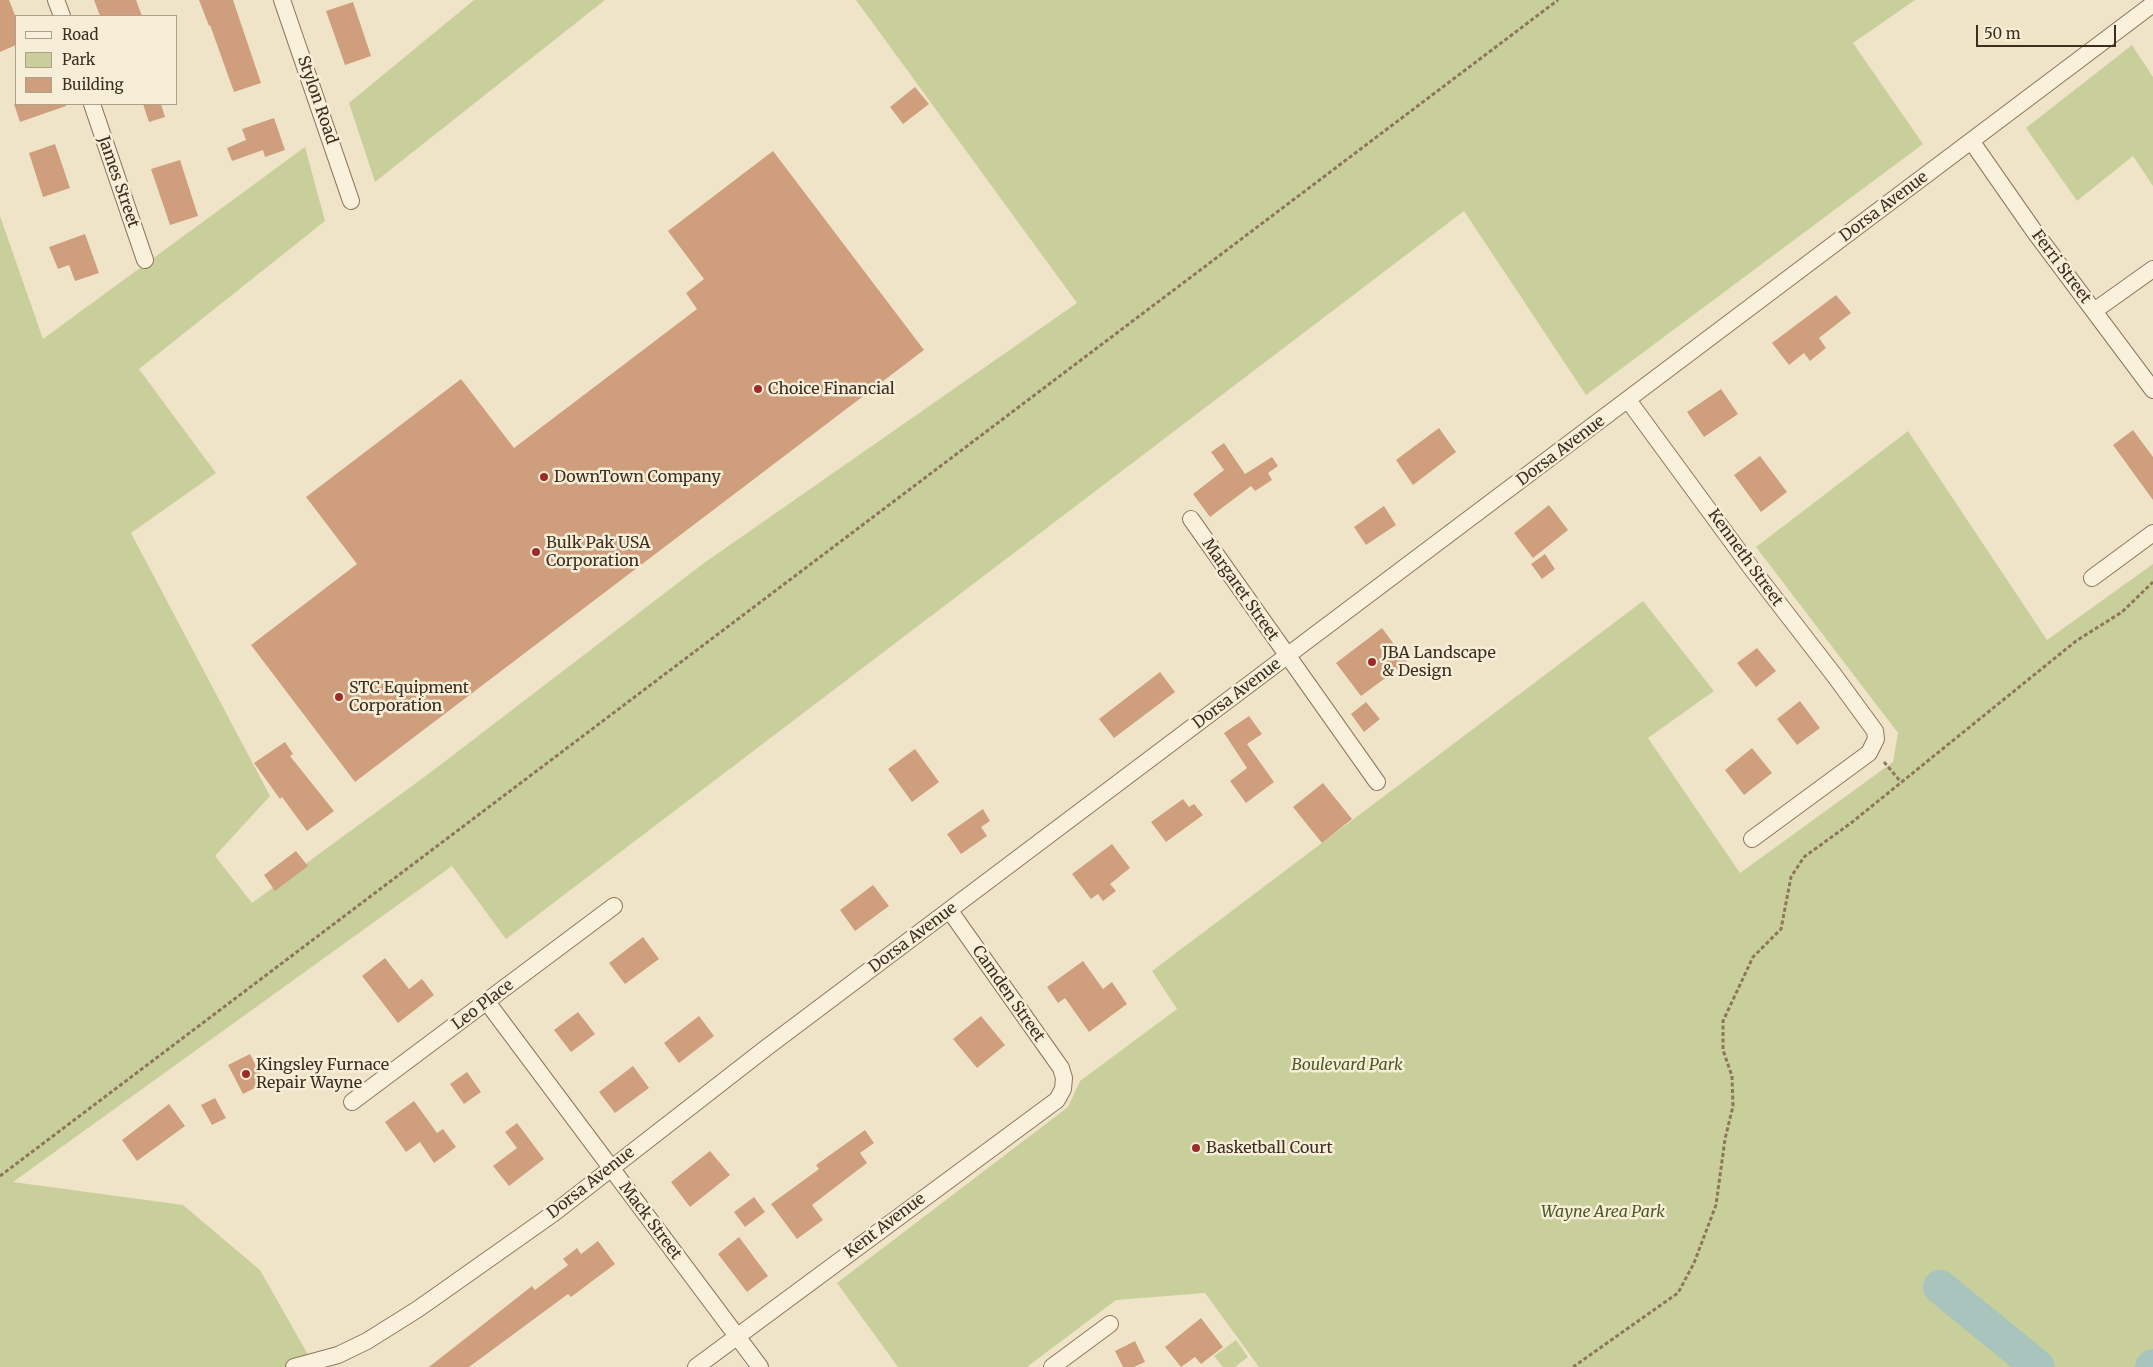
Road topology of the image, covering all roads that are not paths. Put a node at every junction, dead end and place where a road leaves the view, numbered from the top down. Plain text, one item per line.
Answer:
1 (56, 0) edge
2 (282, 0) edge
3 (2153, 4) edge
4 (62, 15) edge
5 (92, 105) edge
6 (1972, 142) junction
7 (351, 201) dead end
8 (145, 260) dead end
9 (2153, 270) edge
10 (2094, 311) junction
11 (2153, 390) edge
12 (1628, 400) junction
13 (1191, 519) dead end
14 (2153, 534) edge
15 (2092, 578) dead end
16 (1286, 656) junction
17 (1377, 782) dead end
18 (1752, 839) dead end
19 (614, 906) dead end
20 (950, 911) junction
21 (487, 1002) junction
22 (1064, 1078) joint
23 (352, 1102) dead end
24 (611, 1169) junction
25 (1110, 1324) dead end
26 (737, 1337) junction
27 (301, 1365) edge
28 (696, 1367) edge
29 (760, 1367) edge
30 (1052, 1367) edge

1 - 4 street
2 - 7 street, Stylon Road
3 - 6 street, Dorsa Avenue
5 - 8 street, James Street
6 - 10 street, Ferri Street
6 - 12 street, Dorsa Avenue
9 - 10 street
10 - 11 street, Ferri Street
12 - 16 street, Dorsa Avenue
12 - 18 street, Kenneth Street
13 - 16 street, Margaret Street
14 - 15 street
16 - 17 street, Margaret Street
16 - 20 street, Dorsa Avenue
19 - 21 street, Leo Place
20 - 22 street, Camden Street
20 - 24 street, Dorsa Avenue
21 - 23 street, Leo Place
21 - 24 street, Mack Street
22 - 26 street, Kent Avenue
24 - 26 street, Mack Street
24 - 27 street, Dorsa Avenue
25 - 30 street
26 - 28 street, Kent Avenue
26 - 29 street, Mack Street

